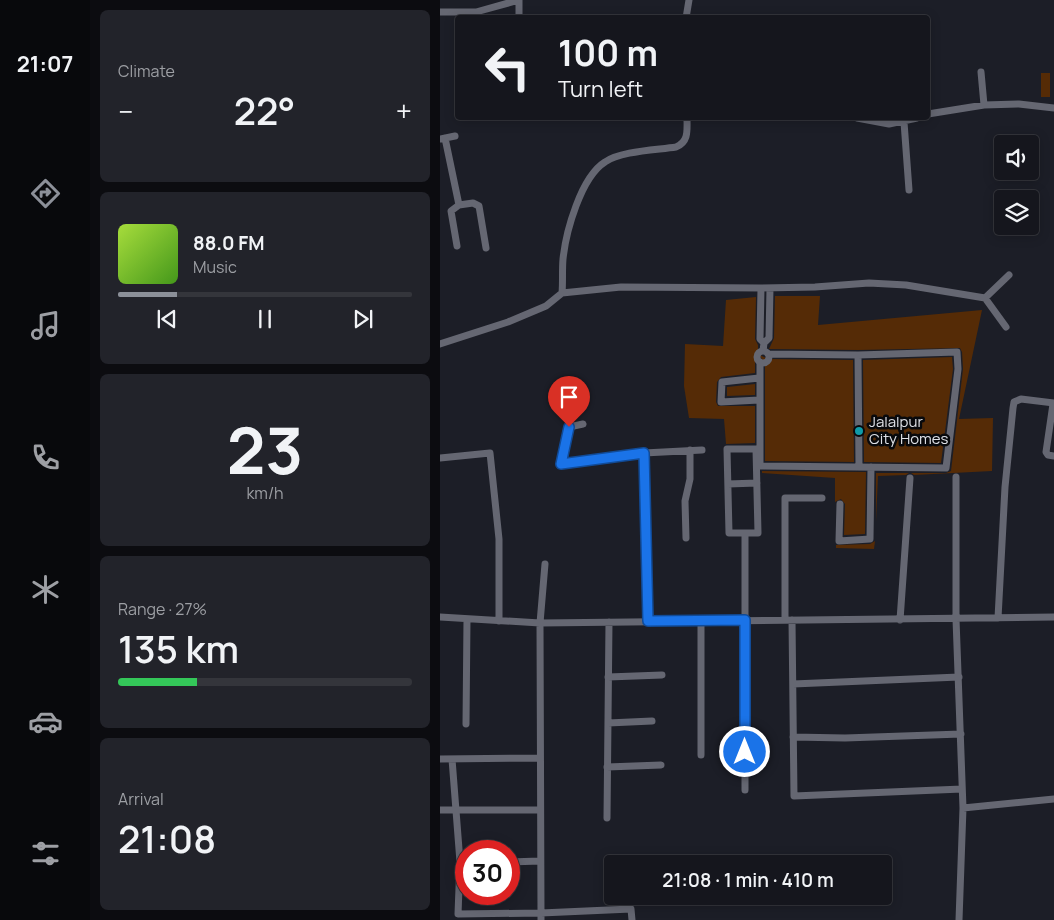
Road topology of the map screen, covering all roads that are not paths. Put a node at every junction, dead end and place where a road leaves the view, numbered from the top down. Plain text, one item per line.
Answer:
1 (689, 0) edge
2 (440, 12) edge
3 (519, 15) edge
4 (686, 15) edge
5 (981, 72) dead end
6 (984, 105) junction
7 (1054, 108) edge
8 (930, 114) edge
9 (687, 120) edge
10 (868, 120) edge
11 (910, 120) edge
12 (904, 122) junction
13 (455, 136) dead end
14 (442, 139) edge
15 (909, 190) dead end
16 (458, 206) junction
17 (457, 246) dead end
18 (486, 248) dead end
19 (1009, 276) dead end
20 (761, 288) junction
21 (770, 288) junction
22 (562, 293) junction
23 (986, 298) junction
24 (1006, 327) dead end
25 (440, 344) edge
26 (765, 349) junction
27 (858, 355) junction
28 (759, 378) junction
29 (759, 400) junction
30 (1054, 404) edge
31 (583, 424) dead end
32 (690, 450) junction
33 (702, 450) dead end
34 (644, 453) junction
35 (1054, 456) edge
36 (440, 458) edge
37 (859, 467) junction
38 (871, 467) junction
39 (956, 477) dead end
40 (910, 478) dead end
41 (757, 483) junction
42 (728, 484) junction
43 (822, 498) dead end
44 (840, 504) dead end
45 (746, 533) junction
46 (686, 538) dead end
47 (545, 564) dead end
48 (1054, 616) edge
49 (440, 617) edge
50 (998, 618) junction
51 (467, 619) junction
52 (956, 619) junction
53 (701, 620) junction
54 (745, 620) junction
55 (788, 620) junction
56 (900, 620) junction
57 (499, 621) junction
58 (648, 621) junction
59 (608, 622) junction
60 (540, 623) junction
61 (662, 675) dead end
62 (608, 677) junction
63 (959, 677) junction
64 (793, 684) junction
65 (652, 721) dead end
66 (608, 723) junction
67 (466, 724) dead end
68 (961, 734) junction
69 (793, 737) junction
70 (702, 755) dead end
71 (540, 758) junction
72 (440, 759) edge
73 (452, 759) junction
74 (661, 765) dead end
75 (607, 767) junction
76 (962, 789) junction
77 (745, 790) dead end
78 (1054, 800) edge
79 (963, 808) junction
80 (440, 810) edge
81 (456, 810) junction
82 (540, 810) junction
83 (607, 818) dead end
84 (460, 840) edge
85 (540, 861) junction
86 (520, 862) edge
87 (459, 905) edge
88 (541, 917) edge
89 (632, 920) edge
90 (959, 920) edge

1 - 4 street
2 - 3 street
5 - 6 street
6 - 7 street
6 - 8 street
9 - 22 street
10 - 12 street
11 - 12 street
12 - 15 street
13 - 14 street
14 - 16 street
16 - 17 street
16 - 18 street
19 - 23 street
20 - 21 street
20 - 22 street
20 - 26 street
21 - 23 street
21 - 26 street
22 - 25 street
23 - 24 street
26 - 27 street
26 - 28 street
27 - 37 street
27 - 38 street
28 - 29 street
28 - 29 street
29 - 37 street
30 - 35 street
30 - 50 street
31 - 34 street
32 - 33 street
32 - 34 street
32 - 46 street
34 - 58 street
36 - 57 street
37 - 38 street
38 - 44 street
39 - 52 street
40 - 56 street
41 - 42 street
41 - 42 street
41 - 45 street
42 - 45 street
43 - 55 street
45 - 54 street
47 - 60 street
48 - 50 street
49 - 51 street
50 - 52 street
51 - 57 street
51 - 67 street
52 - 56 street
52 - 63 street
53 - 54 street
53 - 58 street
53 - 70 street
54 - 55 street
54 - 77 street
55 - 56 street
55 - 64 street
57 - 60 street
58 - 59 street
59 - 60 street
59 - 62 street
60 - 71 street
61 - 62 street
62 - 66 street
63 - 64 street
63 - 68 street
64 - 69 street
65 - 66 street
66 - 75 street
68 - 69 street
68 - 76 street
69 - 76 street
71 - 73 street
71 - 82 street
72 - 73 street
73 - 81 street
74 - 75 street
75 - 83 street
76 - 79 street
78 - 79 street
79 - 90 street
80 - 81 street
81 - 82 street
81 - 84 street
82 - 85 street
85 - 86 street
85 - 88 street
87 - 88 street
88 - 89 street

